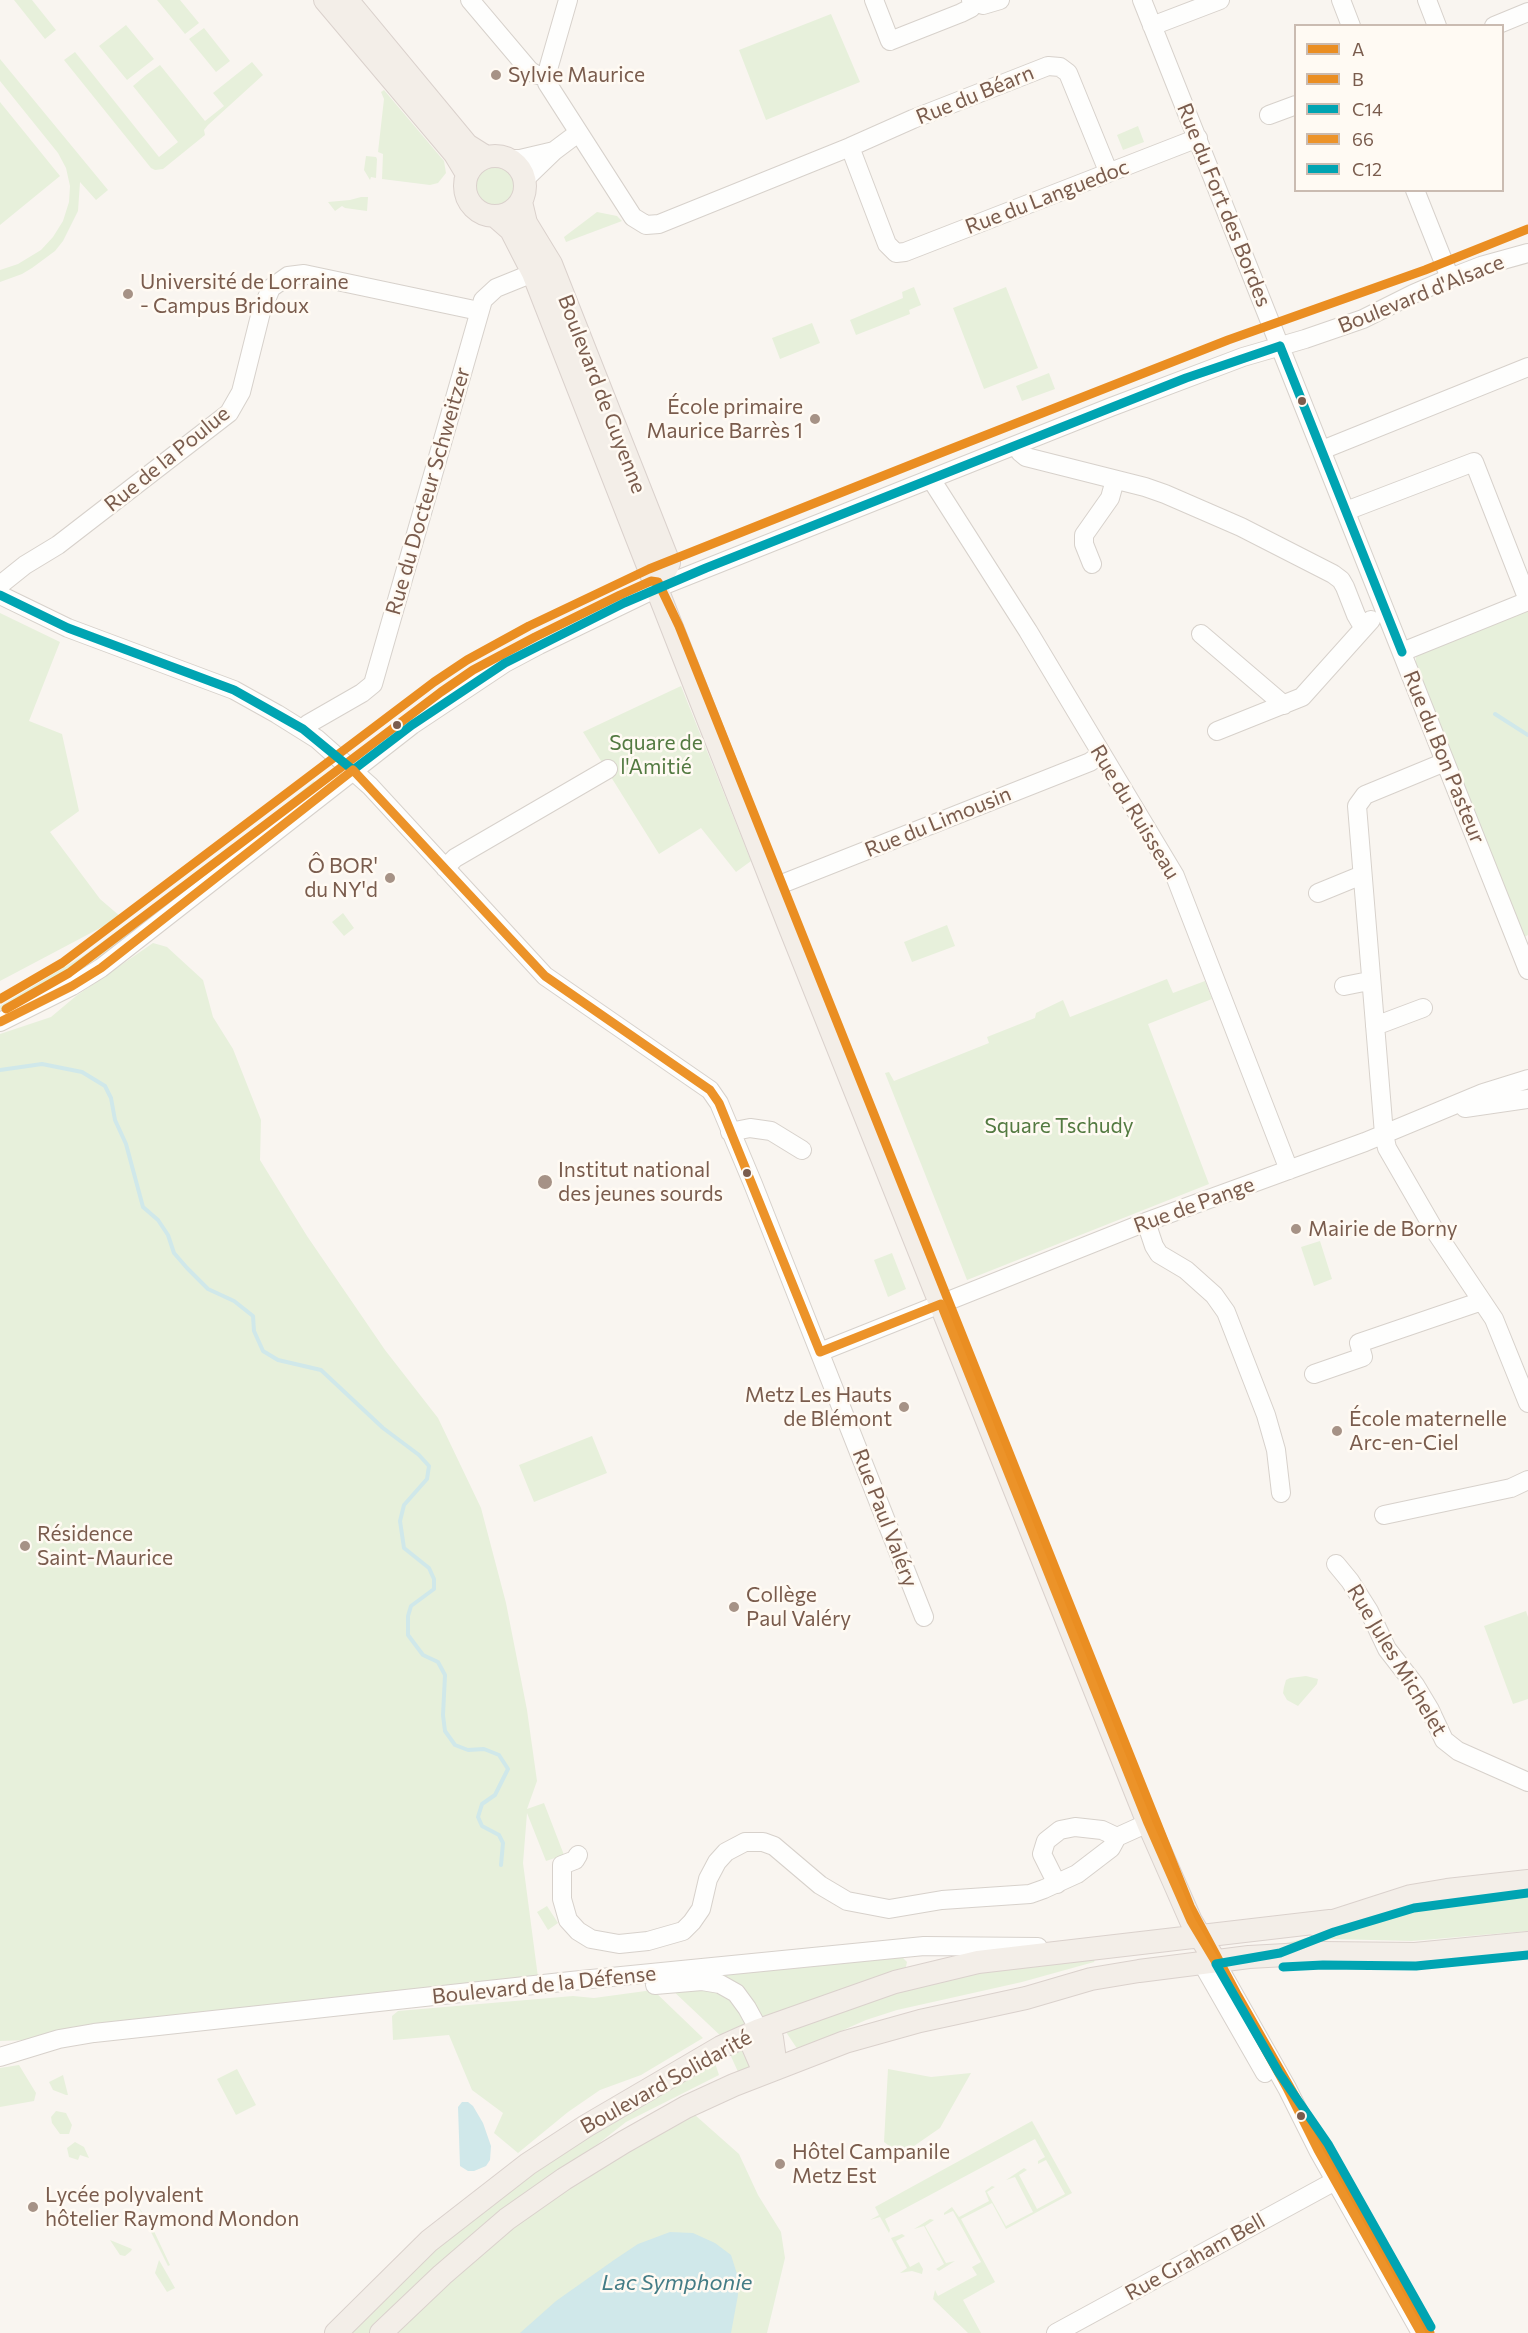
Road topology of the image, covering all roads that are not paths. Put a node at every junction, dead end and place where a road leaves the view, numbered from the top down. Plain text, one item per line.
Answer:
1 (325, 0) edge
2 (347, 0) edge
3 (470, 0) edge
4 (568, 0) edge
5 (874, 0) edge
6 (1000, 0) edge
7 (1142, 0) edge
8 (1220, 0) edge
9 (1341, 0) edge
10 (1427, 0) edge
11 (973, 2) edge
12 (1528, 12) edge
13 (1350, 24) edge
14 (1436, 24) edge
15 (1499, 24) edge
16 (1152, 26) junction
17 (547, 75) junction
18 (1294, 106) edge
19 (1269, 115) dead end
20 (578, 133) junction
21 (1198, 138) junction
22 (850, 147) junction
23 (554, 151) junction
24 (486, 157) junction
25 (509, 159) junction
26 (1108, 171) junction
27 (467, 174) junction
28 (523, 191) junction
29 (1416, 192) edge
30 (495, 216) junction
31 (543, 250) junction
32 (1528, 253) edge
33 (533, 273) junction
34 (1450, 278) junction
35 (479, 311) junction
36 (1280, 346) junction
37 (1528, 367) edge
38 (588, 386) junction
39 (1017, 446) junction
40 (1322, 450) junction
41 (931, 479) junction
42 (1115, 480) junction
43 (1346, 511) junction
44 (1092, 564) dead end
45 (0, 585) edge
46 (657, 588) junction
47 (0, 595) edge
48 (1528, 601) edge
49 (1386, 612) junction
50 (1363, 627) junction
51 (1201, 634) dead end
52 (1402, 652) junction
53 (1284, 705) junction
54 (303, 729) junction
55 (1217, 730) dead end
56 (1101, 754) junction
57 (1445, 762) junction
58 (608, 769) dead end
59 (353, 770) junction
60 (445, 868) junction
61 (1362, 875) junction
62 (774, 887) junction
63 (1318, 893) dead end
64 (1528, 970) edge
65 (1370, 981) junction
66 (1344, 986) dead end
67 (1423, 1008) dead end
68 (0, 1022) edge
69 (1375, 1026) junction
70 (1528, 1079) edge
71 (1528, 1099) edge
72 (1448, 1109) junction
73 (730, 1132) junction
74 (1384, 1134) junction
75 (802, 1150) dead end
76 (1289, 1170) junction
77 (1146, 1222) junction
78 (1482, 1301) junction
79 (941, 1304) junction
80 (820, 1352) junction
81 (1314, 1374) dead end
82 (1528, 1403) edge
83 (1528, 1480) edge
84 (1281, 1493) dead end
85 (1384, 1515) dead end
86 (1336, 1564) dead end
87 (924, 1617) dead end
88 (1528, 1782) edge
89 (1148, 1823) junction
90 (1117, 1837) junction
91 (578, 1855) dead end
92 (1528, 1881) edge
93 (1057, 1884) junction
94 (1528, 1943) edge
95 (1091, 1949) junction
96 (1202, 1950) junction
97 (571, 1981) junction
98 (758, 2031) junction
99 (0, 2057) edge
100 (770, 2070) junction
101 (1335, 2181) junction
102 (336, 2333) edge
103 (381, 2333) edge
104 (1056, 2333) edge
105 (1421, 2333) edge

1 - 27 main road
2 - 24 main road
3 - 17 street
4 - 17 street
5 - 11 street
6 - 11 street
7 - 16 street, Rue du Fort des Bordes
8 - 16 street
9 - 13 street
10 - 14 street
12 - 15 street
16 - 21 street, Rue du Fort des Bordes
17 - 20 street
18 - 19 street
20 - 22 street, Rue du Béarn
20 - 23 street
21 - 26 street, Rue du Languedoc
21 - 36 street, Rue du Fort des Bordes
22 - 26 street, Rue du Béarn
22 - 26 street, Rue du Languedoc
23 - 25 street
23 - 28 street
24 - 25 main road
24 - 27 main road
25 - 28 main road
27 - 30 main road
28 - 30 main road
28 - 31 main road, Boulevard de Guyenne
29 - 34 street
30 - 33 main road, Boulevard de Guyenne
31 - 33 street
31 - 38 main road, Boulevard de Guyenne
32 - 34 street, Boulevard d'Alsace
33 - 35 street, Rue du Docteur Schweitzer
33 - 38 main road, Boulevard de Guyenne
34 - 36 street, Boulevard d'Alsace
35 - 45 street, Rue de la Poulue
35 - 54 street, Rue du Docteur Schweitzer
36 - 39 street, Boulevard d'Alsace
36 - 40 street, Rue du Fort des Bordes
37 - 40 street
38 - 46 main road, Boulevard de Guyenne
39 - 41 street, Boulevard d'Alsace
39 - 42 street
40 - 43 street, Rue du Fort des Bordes
41 - 46 street, Boulevard d'Alsace
41 - 56 street, Rue du Ruisseau
42 - 44 street
42 - 50 street
43 - 48 street
43 - 49 street, Rue du Bon Pasteur
46 - 59 street, Boulevard d'Alsace
46 - 62 main road, Boulevard de Guyenne
47 - 54 street, Rue Paul Valéry
48 - 52 street
49 - 50 street
49 - 52 street, Rue du Bon Pasteur
50 - 53 street
51 - 53 street
52 - 57 street, Rue du Bon Pasteur
53 - 55 street
54 - 59 street, Rue Paul Valéry
56 - 62 street, Rue du Limousin
56 - 76 street, Rue du Ruisseau
57 - 61 street
57 - 64 street, Rue du Bon Pasteur
58 - 60 street
59 - 60 street, Rue Paul Valéry
59 - 68 street, Boulevard d'Alsace
60 - 73 street, Rue Paul Valéry
61 - 63 street
61 - 65 street
62 - 79 main road, Boulevard de Guyenne
65 - 66 street
65 - 69 street
67 - 69 street
69 - 74 street
70 - 72 street, Rue de Pange
71 - 72 street, Rue de Pange
72 - 74 street, Rue de Pange
73 - 75 street
73 - 80 street, Rue Paul Valéry
74 - 76 street, Rue de Pange
74 - 78 street
76 - 77 street, Rue de Pange
77 - 79 street, Rue de Pange
77 - 84 street
78 - 81 street
78 - 82 street
79 - 80 street, Rue de Pange
79 - 89 main road, Boulevard de Guyenne
80 - 87 street, Rue Paul Valéry
83 - 85 street
86 - 88 street, Rue Jules Michelet
89 - 90 street
89 - 96 main road, Boulevard de Guyenne
90 - 93 street
90 - 93 street
91 - 93 street
92 - 96 main road, Boulevard Solidarité
94 - 96 main road, Boulevard Solidarité
95 - 96 main road, Boulevard Solidarité
95 - 97 street, Boulevard de la Défense
95 - 98 main road, Boulevard Solidarité
96 - 100 main road, Boulevard Solidarité
96 - 101 street
97 - 98 street
97 - 99 street, Boulevard de la Défense
98 - 100 main road
98 - 102 main road, Boulevard Solidarité
100 - 103 main road, Boulevard Solidarité
101 - 104 street, Rue Graham Bell
101 - 105 street

